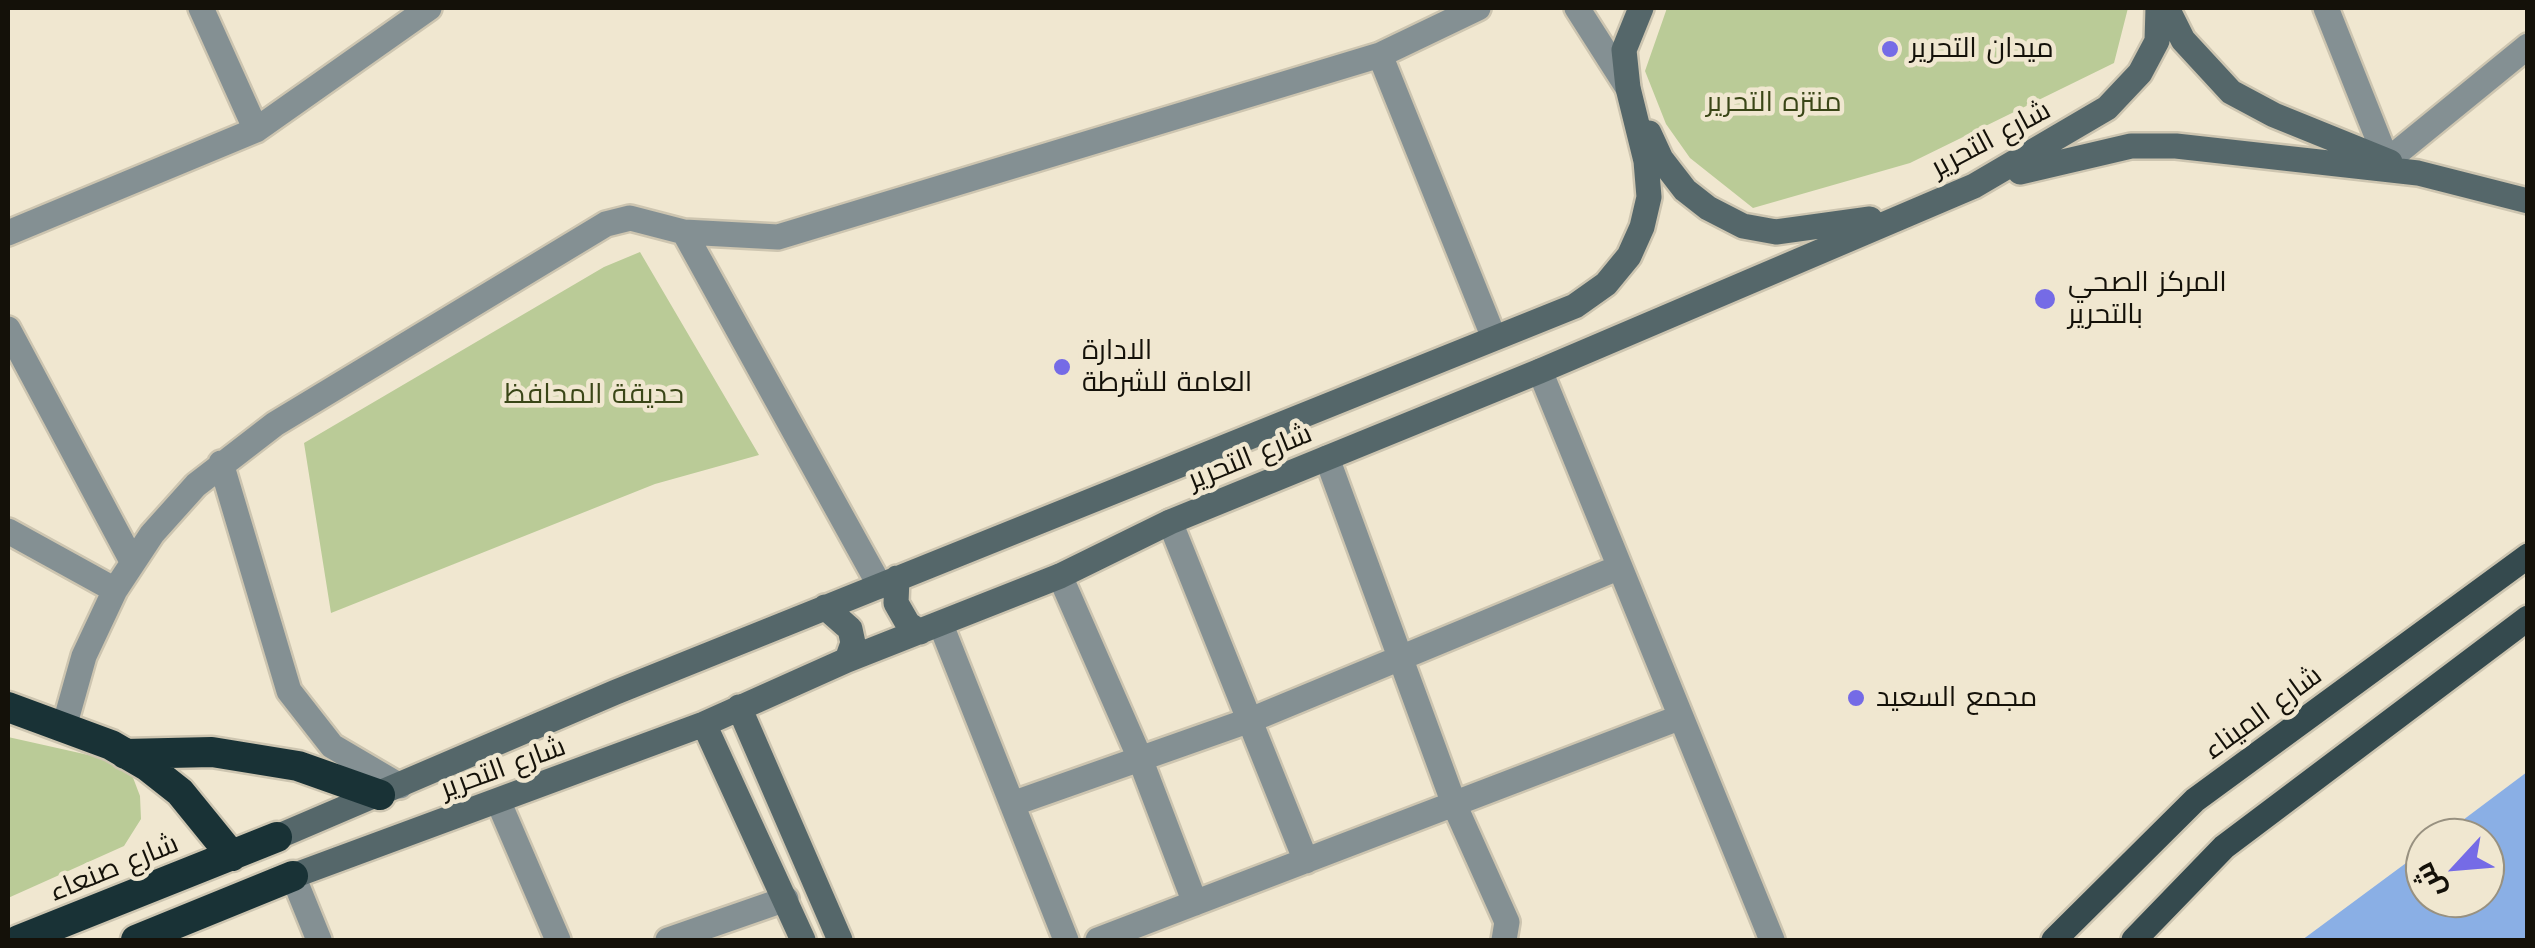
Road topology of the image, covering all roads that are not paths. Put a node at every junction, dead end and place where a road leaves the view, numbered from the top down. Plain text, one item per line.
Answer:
1 (201, 8) edge
2 (429, 8) edge
3 (1478, 8) edge
4 (1577, 8) edge
5 (1642, 8) edge
6 (2158, 8) edge
7 (2166, 8) edge
8 (2326, 8) edge
9 (2528, 46) edge
10 (1380, 55) junction
11 (1628, 88) junction
12 (256, 130) junction
13 (2388, 160) junction
14 (2418, 173) junction
15 (1974, 186) junction
16 (2528, 200) edge
17 (1920, 209) junction
18 (8, 232) edge
19 (684, 232) junction
20 (8, 329) edge
21 (1494, 338) junction
22 (1540, 372) junction
23 (1327, 458) junction
24 (221, 462) junction
25 (1170, 522) junction
26 (8, 531) edge
27 (2528, 556) edge
28 (132, 561) junction
29 (1620, 567) junction
30 (1060, 576) junction
31 (888, 582) junction
32 (115, 590) junction
33 (825, 607) junction
34 (2528, 618) edge
35 (930, 628) junction
36 (1400, 658) junction
37 (847, 660) junction
38 (8, 707) edge
39 (739, 708) junction
40 (1682, 717) junction
41 (1253, 719) junction
42 (704, 724) junction
43 (64, 727) junction
44 (125, 754) junction
45 (1138, 756) junction
46 (390, 790) junction
47 (499, 803) junction
48 (1012, 804) junction
49 (1454, 804) junction
50 (277, 837) joint
51 (232, 856) junction
52 (1306, 861) junction
53 (293, 876) junction
54 (786, 899) junction
55 (1195, 903) junction
56 (19, 940) edge
57 (136, 940) edge
58 (319, 940) edge
59 (558, 940) edge
60 (668, 940) edge
61 (803, 940) edge
62 (840, 940) edge
63 (1066, 940) edge
64 (1098, 940) edge
65 (1504, 940) edge
66 (1772, 940) edge
67 (2054, 940) edge
68 (2134, 940) edge

1 - 12 street
2 - 12 street
3 - 10 street
4 - 11 street
5 - 11 main road, شارع التحرير
6 - 15 main road, شارع التحرير
7 - 13 main road
8 - 13 street
9 - 13 street
10 - 19 street
10 - 21 street
11 - 17 main road
11 - 21 main road, شارع التحرير
12 - 18 street
13 - 14 main road
14 - 15 main road
14 - 16 main road
15 - 17 main road, شارع التحرير
17 - 22 main road, شارع التحرير
19 - 24 street
19 - 31 street
20 - 28 street
21 - 31 main road, شارع التحرير
22 - 23 main road, شارع التحرير
22 - 29 street
23 - 25 main road, شارع التحرير
23 - 36 street
24 - 28 street
24 - 46 street
25 - 30 main road, شارع التحرير
25 - 41 street
26 - 32 street
27 - 67 main road, شارع الميناء
28 - 32 street
29 - 36 street
29 - 40 street
30 - 35 main road, شارع التحرير
30 - 45 street
31 - 33 main road, شارع التحرير
31 - 35 main road
32 - 43 street
33 - 37 main road
33 - 46 main road, شارع التحرير
34 - 68 main road
35 - 37 main road, شارع التحرير
35 - 48 street
36 - 41 street
36 - 49 street
37 - 39 main road, شارع التحرير
38 - 43 highway, شارع صنعاء
39 - 42 main road, شارع التحرير
39 - 62 main road
40 - 49 street
40 - 66 street
41 - 45 street
41 - 52 street
42 - 47 main road, شارع التحرير
42 - 54 main road
43 - 44 highway, شارع صنعاء
44 - 46 highway
44 - 51 highway, شارع صنعاء
45 - 48 street
45 - 55 street
46 - 50 main road, شارع التحرير
47 - 53 main road, شارع التحرير
47 - 59 street
48 - 63 street
49 - 52 street
49 - 65 street
50 - 51 highway, شارع صنعاء
51 - 56 highway, شارع صنعاء
52 - 55 street
53 - 57 highway
53 - 58 street
54 - 60 street
54 - 61 main road
55 - 64 street

